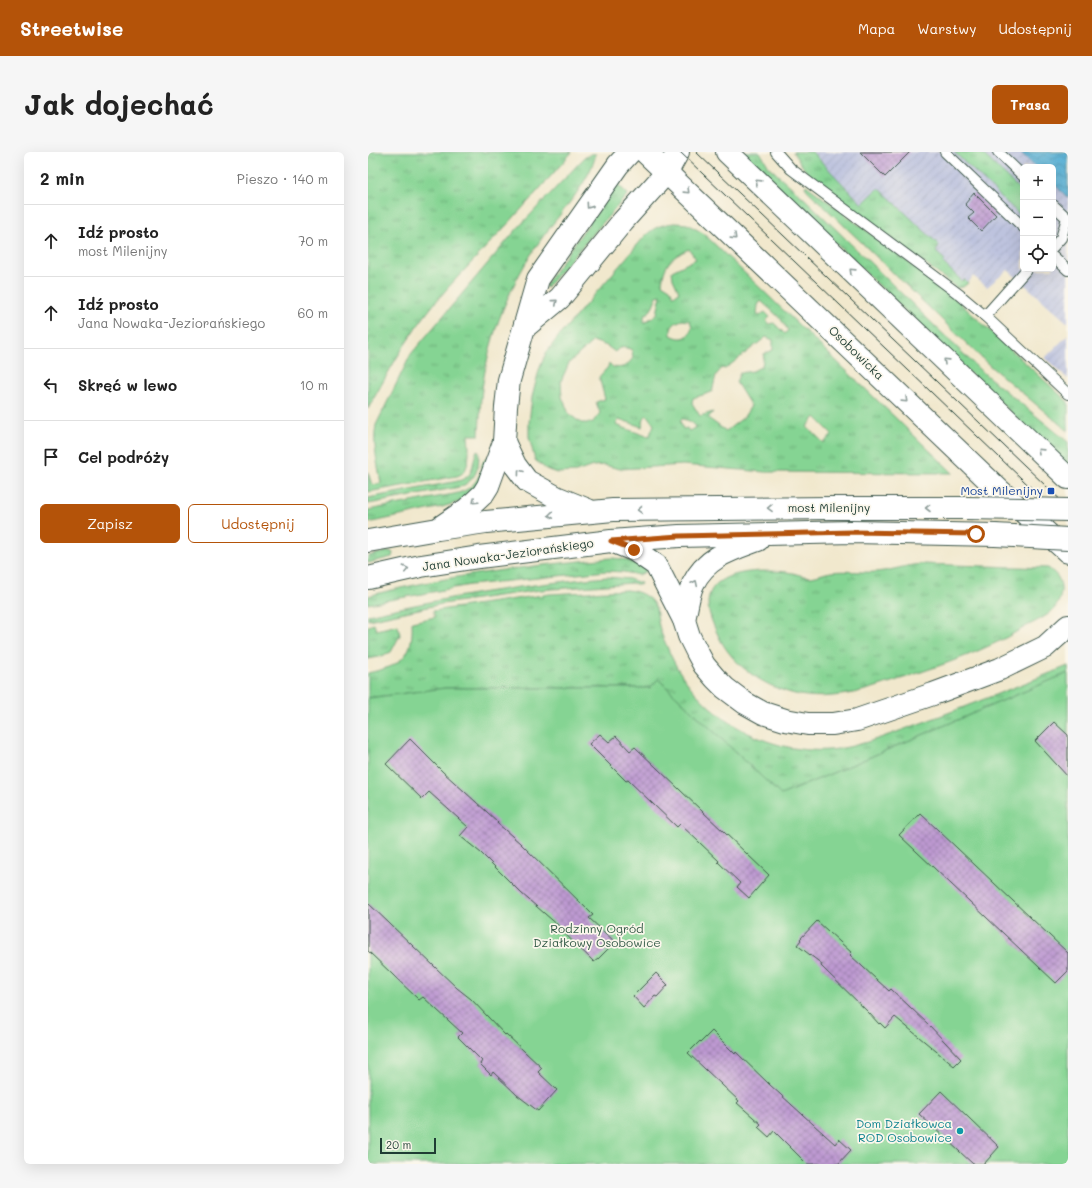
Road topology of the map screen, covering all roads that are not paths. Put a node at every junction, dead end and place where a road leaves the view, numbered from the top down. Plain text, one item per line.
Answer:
1 (630, 152) edge
2 (645, 152) edge
3 (678, 152) edge
4 (727, 152) edge
5 (776, 152) edge
6 (944, 152) edge
7 (998, 152) edge
8 (667, 172) junction
9 (1020, 173) edge
10 (1056, 208) edge
11 (1020, 224) edge
12 (1056, 244) edge
13 (1056, 259) edge
14 (1068, 270) edge
15 (1023, 272) edge
16 (985, 316) junction
17 (525, 327) junction
18 (1068, 394) edge
19 (504, 442) junction
20 (1068, 478) edge
21 (1068, 510) edge
22 (590, 511) junction
23 (438, 528) junction
24 (770, 535) junction
25 (1068, 539) edge
26 (368, 541) edge
27 (611, 541) junction
28 (1068, 552) edge
29 (368, 578) edge
30 (684, 620) junction
31 (1068, 626) edge
32 (1068, 642) edge
33 (1045, 647) junction

1 -> 17 main road
2 - 8 main road, Osobowicka
3 - 8 main road
20 -> 4 main road
5 - 16 lane
6 - 11 lane
7 - 9 lane
17 -> 8 main road
8 -> 28 main road, Osobowicka
10 - 12 lane
13 - 14 lane
15 - 16 lane
16 - 18 lane
17 - 19 main road
22 -> 19 main road
19 -> 23 main road
21 -> 22 main road, most Milenijny, bridge
22 -> 23 main road
23 - 26 main road
24 - 25 main road, most Milenijny, bridge
24 - 27 main road, Jana Nowaka-Jeziorańskiego
30 -> 24 main road
29 -> 27 main road, Jana Nowaka-Jeziorańskiego
27 - 30 main road
30 - 33 main road
31 - 33 main road
32 - 33 main road

